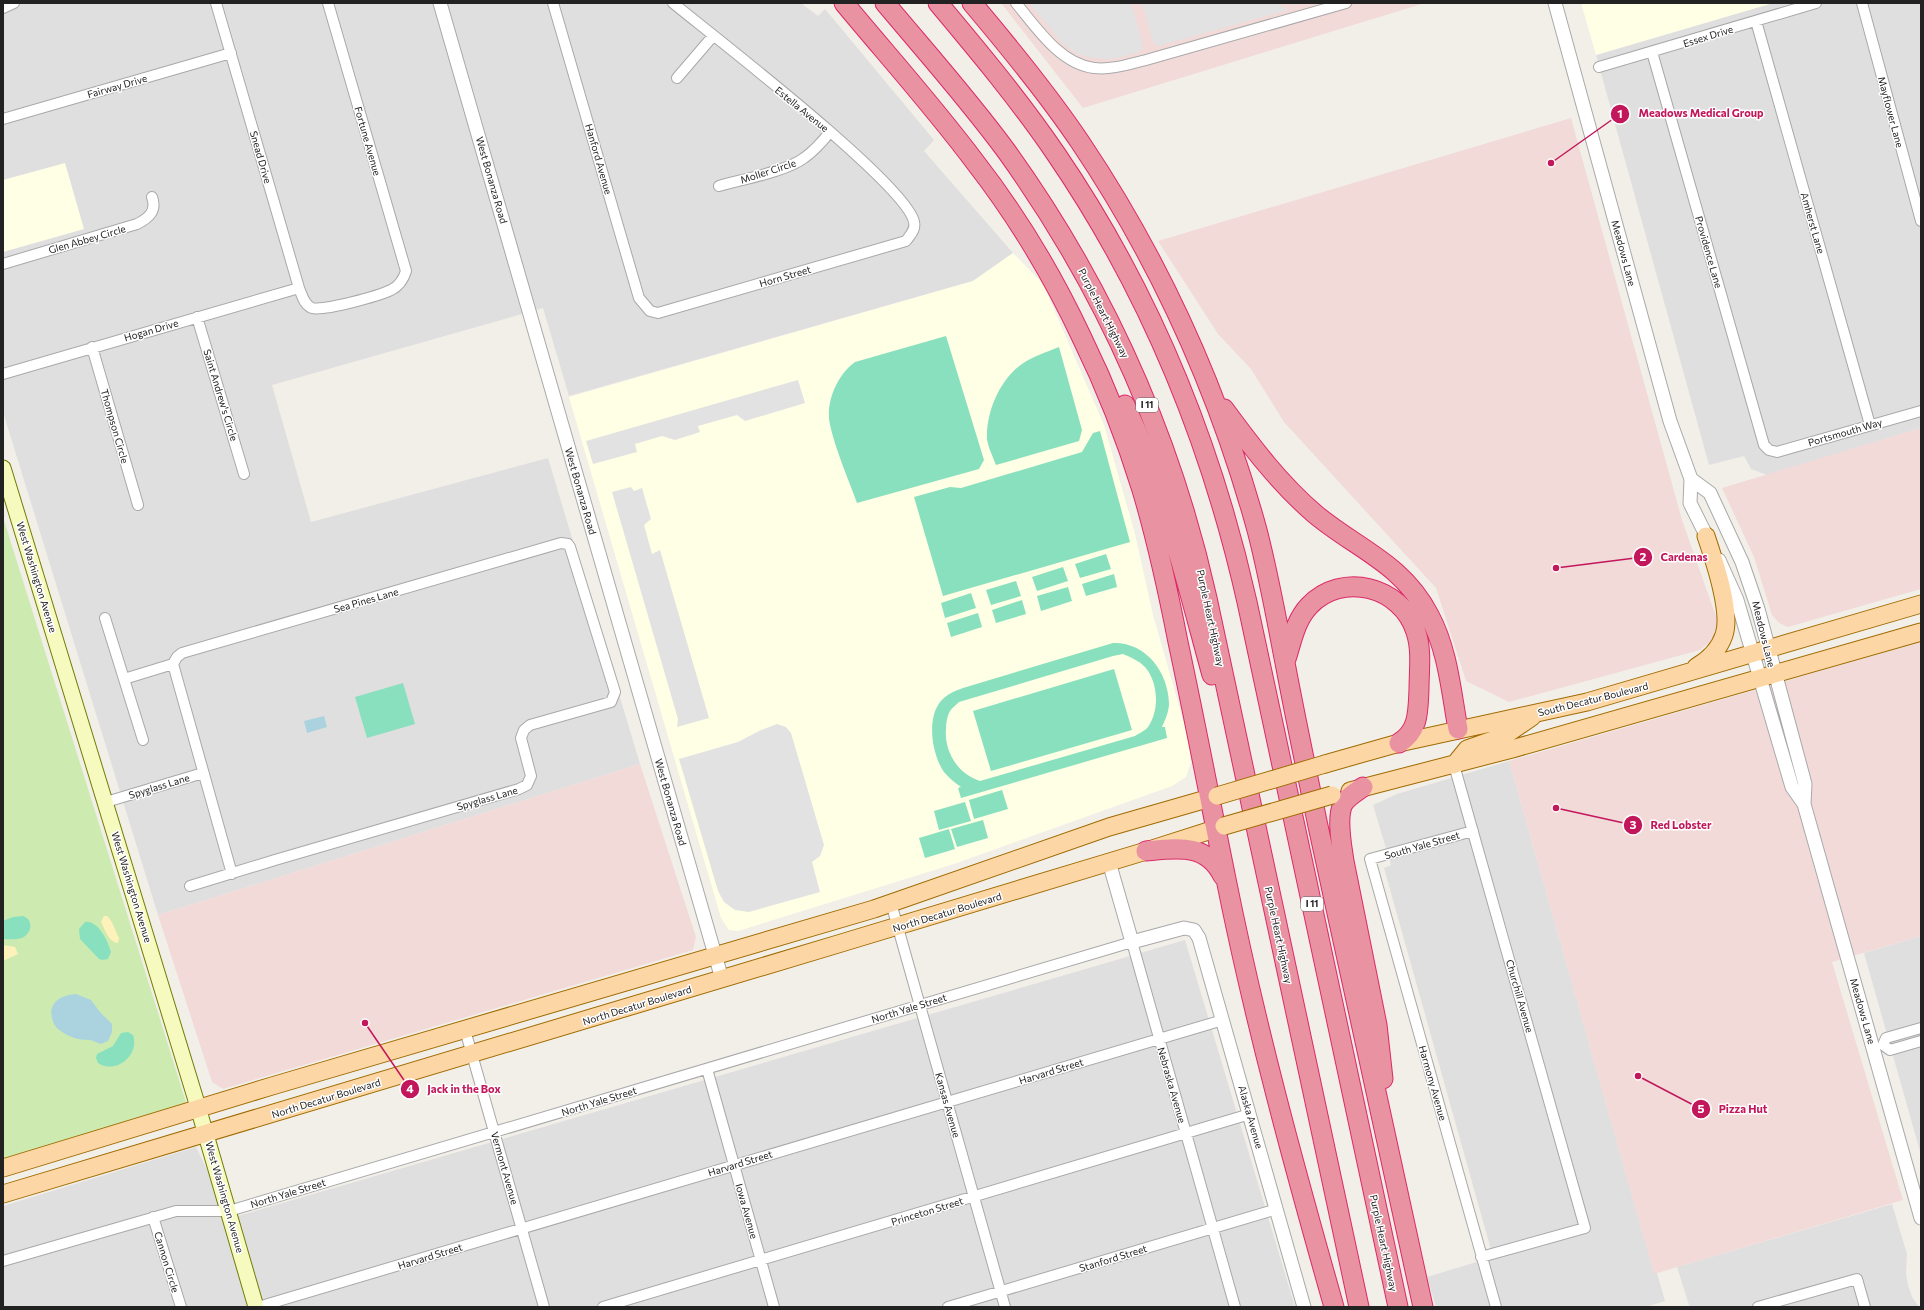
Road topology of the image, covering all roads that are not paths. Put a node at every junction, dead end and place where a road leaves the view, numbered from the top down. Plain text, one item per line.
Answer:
1 (14, 3) edge
2 (216, 3) edge
3 (328, 3) edge
4 (440, 3) edge
5 (553, 3) edge
6 (673, 3) edge
7 (844, 3) edge
8 (885, 3) edge
9 (938, 3) edge
10 (972, 3) edge
11 (1016, 3) edge
12 (1346, 3) edge
13 (1555, 3) edge
14 (1561, 3) edge
15 (1816, 3) edge
16 (1862, 3) edge
17 (3, 8) edge
18 (1756, 21) junction
19 (1561, 26) junction
20 (713, 36) junction
21 (1652, 52) junction
22 (230, 53) junction
23 (1599, 67) dead end
24 (677, 78) dead end
25 (3, 119) edge
26 (830, 132) junction
27 (719, 186) dead end
28 (152, 197) dead end
29 (1921, 220) edge
30 (914, 229) joint
31 (3, 264) edge
32 (299, 288) junction
33 (1066, 306) junction
34 (311, 307) joint
35 (650, 311) joint
36 (197, 317) junction
37 (92, 347) junction
38 (3, 374) edge
39 (1210, 388) junction
40 (1921, 411) edge
41 (1870, 425) junction
42 (1769, 450) joint
43 (3, 468) edge
44 (244, 474) dead end
45 (1691, 479) junction
46 (138, 505) dead end
47 (1706, 536) junction
48 (564, 543) joint
49 (1921, 604) edge
50 (105, 618) dead end
51 (1921, 632) edge
52 (1761, 651) junction
53 (1285, 662) junction
54 (173, 664) junction
55 (1682, 675) junction
56 (1768, 677) junction
57 (124, 679) junction
58 (1539, 713) junction
59 (1458, 729) junction
60 (143, 740) dead end
61 (1399, 743) junction
62 (1454, 765) junction
63 (203, 773) junction
64 (1363, 788) junction
65 (1214, 797) junction
66 (106, 802) junction
67 (1220, 827) junction
68 (1473, 831) junction
69 (1146, 851) junction
70 (1370, 860) joint
71 (1109, 862) junction
72 (1266, 871) junction
73 (232, 874) junction
74 (1226, 882) junction
75 (190, 886) dead end
76 (891, 903) junction
77 (897, 926) junction
78 (1192, 930) joint
79 (1132, 942) junction
80 (716, 956) junction
81 (722, 979) junction
82 (920, 1005) junction
83 (1223, 1020) junction
84 (1921, 1028) edge
85 (465, 1030) junction
86 (1159, 1039) junction
87 (1921, 1041) edge
88 (1878, 1047) junction
89 (472, 1054) junction
90 (707, 1069) junction
91 (947, 1102) junction
92 (199, 1108) junction
93 (1250, 1114) junction
94 (494, 1132) junction
95 (1186, 1133) junction
96 (206, 1134) junction
97 (1390, 1153) junction
98 (734, 1165) junction
99 (3, 1168) edge
100 (3, 1194) edge
101 (974, 1197) junction
102 (1277, 1209) junction
103 (229, 1211) junction
104 (153, 1217) junction
105 (1921, 1218) edge
106 (522, 1228) junction
107 (1213, 1228) junction
108 (1482, 1257) junction
109 (761, 1260) junction
110 (3, 1261) edge
111 (1001, 1291) junction
112 (1770, 1305) edge
113 (1301, 1306) edge
114 (180, 1307) edge
115 (257, 1307) edge
116 (544, 1307) edge
117 (603, 1307) edge
118 (774, 1307) edge
119 (948, 1307) edge
120 (1005, 1307) edge
121 (1235, 1307) edge
122 (1334, 1307) edge
123 (1359, 1307) edge
124 (1398, 1307) edge
125 (1423, 1307) edge
126 (1496, 1307) edge
127 (1758, 1307) edge
128 (1865, 1307) edge

1 - 17 street
2 - 22 street, Snead Drive
3 - 34 street, Fortune Avenue
4 - 80 street, West Bonanza Road
5 - 35 street, Hanford Avenue
6 - 20 street, Estella Avenue
7 - 33 highway
8 - 72 highway, Purple Heart Highway / I 11
9 - 124 highway, Purple Heart Highway / I 11
10 - 39 highway
11 - 12 street
13 - 19 street, Meadows Lane
14 - 19 street, Meadows Lane
15 - 18 street, Essex Drive
16 - 29 street, Mayflower Lane
18 - 21 street, Essex Drive
18 - 41 street, Amherst Lane
19 - 45 street, Meadows Lane
20 - 24 street
20 - 26 street, Estella Avenue
21 - 23 street, Essex Drive
21 - 42 street, Providence Lane
22 - 25 street, Fairway Drive
22 - 32 street, Snead Drive
26 - 27 street, Moller Circle
26 - 30 street, Estella Avenue
28 - 31 street, Glen Abbey Circle
30 - 35 street, Horn Street
32 - 34 street, Snead Drive
32 - 36 street, Hogan Drive
33 - 65 highway
33 - 72 highway
36 - 37 street, Hogan Drive
36 - 44 street, Saint Andrew's Circle
37 - 38 street, Hogan Drive
37 - 46 street, Thompson Circle
39 - 53 highway
39 - 59 highway
40 - 41 street, Portsmouth Way
41 - 42 street, Portsmouth Way
43 - 66 main road, West Washington Avenue
45 - 47 street, Meadows Lane
45 - 52 street, Meadows Lane
47 - 52 street, Meadows Lane
47 - 55 main road
48 - 54 street, Sea Pines Lane
48 - 73 street, Spyglass Lane
49 - 52 main road, South Decatur Boulevard
50 - 57 street
51 - 56 main road
52 - 55 main road, South Decatur Boulevard
52 - 56 street, Meadows Lane
53 - 61 highway
53 - 97 highway
54 - 57 street, Sea Pines Lane
54 - 63 street
55 - 58 main road, South Decatur Boulevard
56 - 62 main road
56 - 88 street, Meadows Lane
57 - 60 street
58 - 59 main road, South Decatur Boulevard
58 - 62 main road
59 - 61 main road, South Decatur Boulevard
59 - 62 main road
61 - 65 main road, South Decatur Boulevard, bridge
62 - 64 main road
62 - 68 street, Churchill Avenue
63 - 66 street, Spyglass Lane
63 - 73 street, Spyglass Lane
64 - 67 main road, North Decatur Boulevard, bridge
64 - 97 highway
65 - 67 highway
65 - 76 main road
66 - 92 main road, West Washington Avenue
67 - 69 main road, North Decatur Boulevard
67 - 74 highway
68 - 70 street, South Yale Street
68 - 108 street, Churchill Avenue
69 - 71 main road, North Decatur Boulevard
69 - 74 highway
70 - 108 street, Harmony Avenue
71 - 77 main road, North Decatur Boulevard
71 - 79 street, Nebraska Avenue
72 - 123 highway, Purple Heart Highway / I 11
73 - 75 street, Spyglass Lane
74 - 122 highway
76 - 77 street, Kansas Avenue
76 - 80 main road
77 - 81 main road, North Decatur Boulevard
77 - 82 street, Kansas Avenue
78 - 79 street, North Yale Street
78 - 83 street, Alaska Avenue
79 - 82 street, North Yale Street
79 - 86 street, Nebraska Avenue
80 - 81 street, West Bonanza Road
80 - 85 main road
81 - 89 main road, North Decatur Boulevard
82 - 90 street, North Yale Street
82 - 91 street, Kansas Avenue
83 - 86 street, Harvard Street
83 - 93 street, Alaska Avenue
84 - 88 street
85 - 89 street, Vermont Avenue
85 - 92 main road
86 - 91 street, Harvard Street
86 - 95 street, Nebraska Avenue
87 - 88 street
88 - 105 street, Meadows Lane
89 - 94 street, Vermont Avenue
89 - 96 main road, North Decatur Boulevard
90 - 94 street, North Yale Street
90 - 98 street, Iowa Avenue
91 - 98 street, Harvard Street
91 - 101 street, Kansas Avenue
92 - 96 main road, West Washington Avenue
92 - 99 main road
93 - 95 street, Princeton Street
93 - 102 street, Alaska Avenue
94 - 103 street, North Yale Street
94 - 106 street, Vermont Avenue
95 - 101 street, Princeton Street
95 - 107 street, Nebraska Avenue
96 - 100 main road, North Decatur Boulevard
96 - 103 main road, West Washington Avenue
97 - 125 highway
98 - 106 street, Harvard Street
98 - 109 street, Iowa Avenue
101 - 109 street, Princeton Street
101 - 111 street, Kansas Avenue
102 - 107 street, Stanford Street
102 - 113 street, Alaska Avenue
103 - 104 street, North Yale Street
103 - 115 main road, West Washington Avenue
104 - 110 street, North Yale Street
104 - 114 street, Cannon Circle
106 - 115 street, Harvard Street
106 - 116 street, Vermont Avenue
107 - 111 street, Stanford Street
107 - 121 street, Nebraska Avenue
108 - 126 street, Harmony Avenue
109 - 117 street, Princeton Street
109 - 118 street, Iowa Avenue
111 - 119 street, Stanford Street
111 - 120 street, Kansas Avenue
112 - 127 street
112 - 128 street

